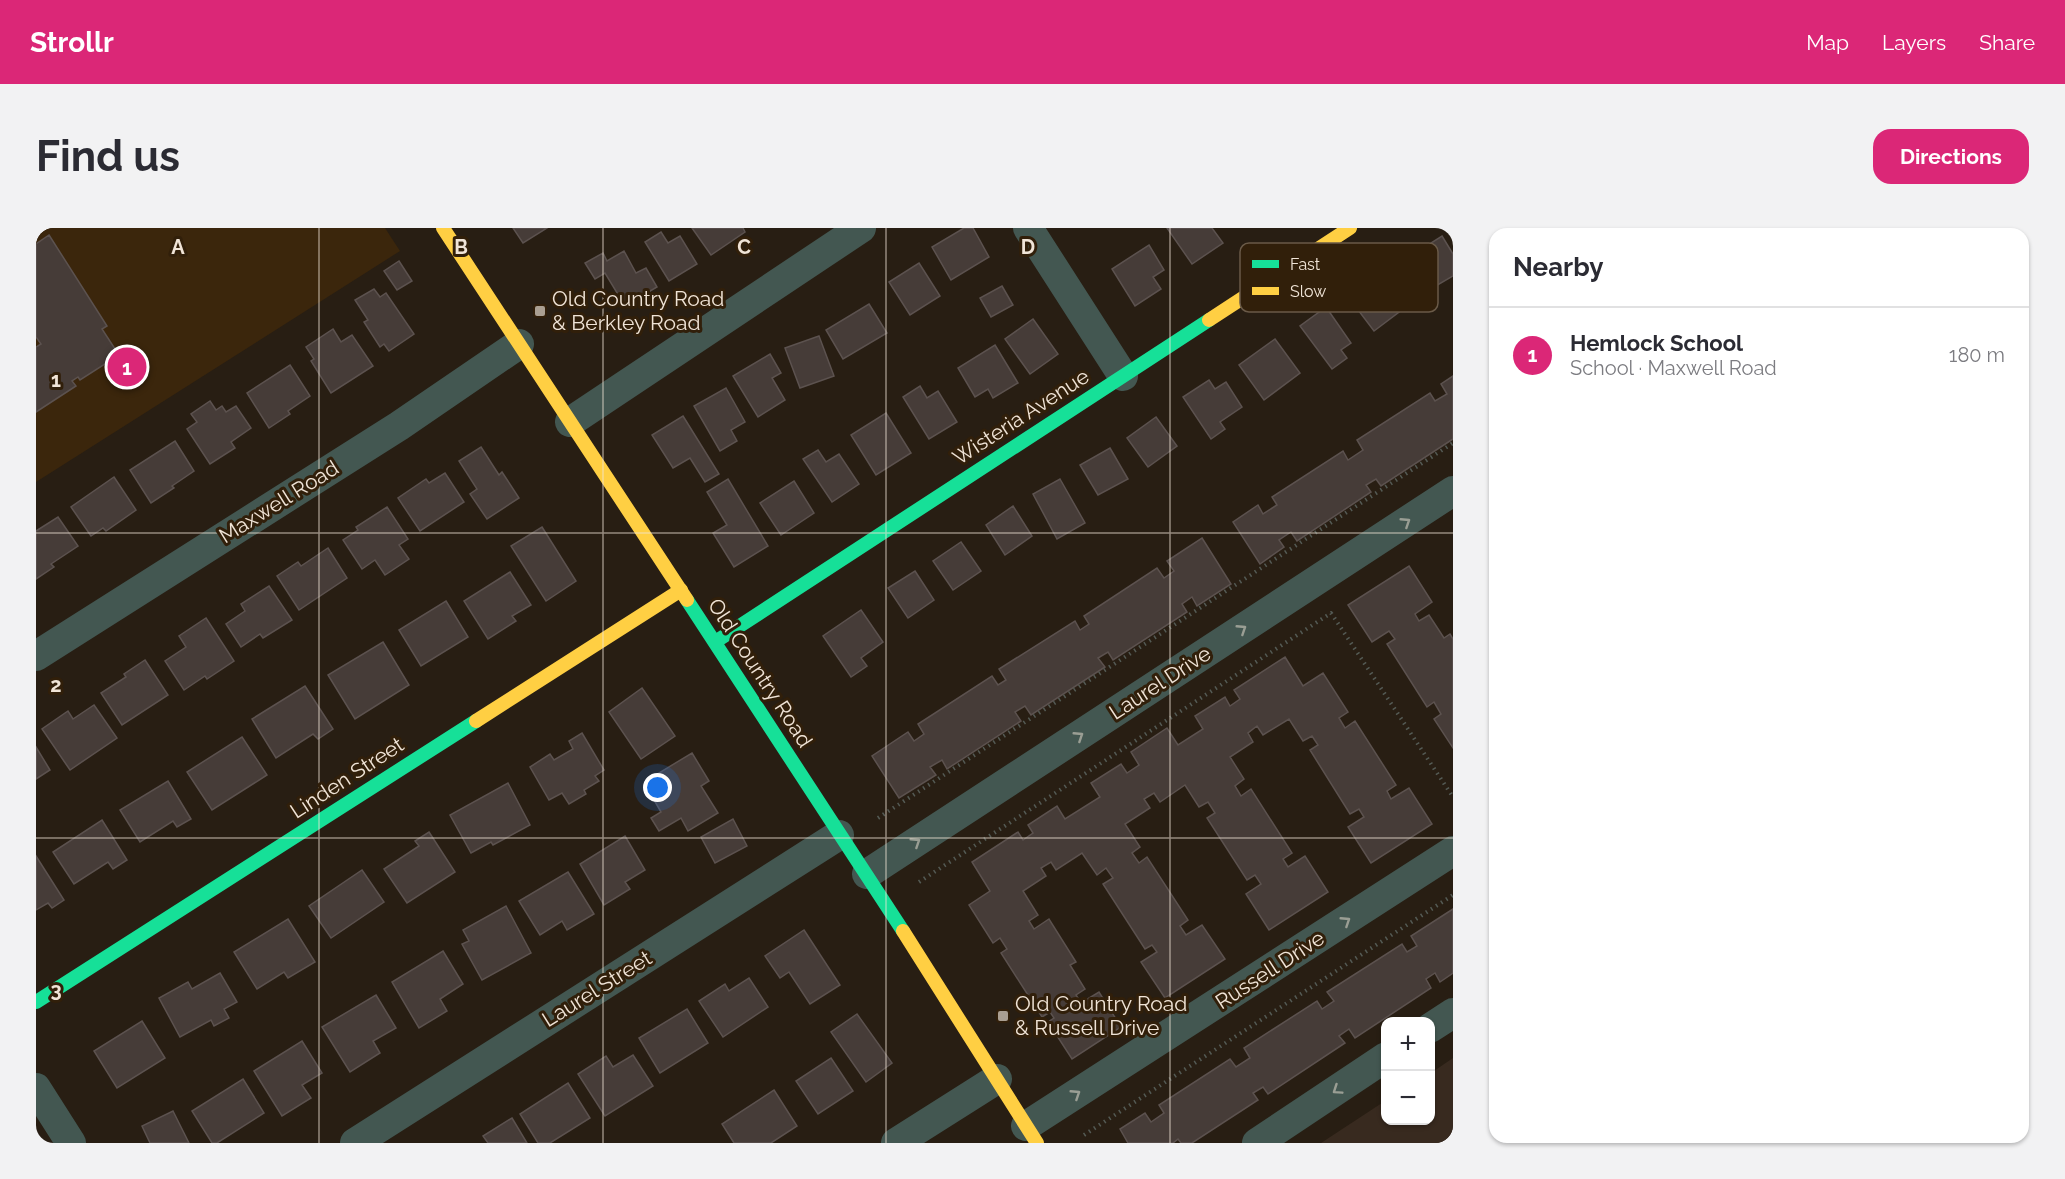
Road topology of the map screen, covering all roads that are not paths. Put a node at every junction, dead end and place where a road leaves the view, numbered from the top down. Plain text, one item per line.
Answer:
1 (443, 228) edge
2 (861, 228) edge
3 (1028, 228) edge
4 (1350, 228) edge
5 (1327, 243) edge
6 (1240, 300) edge
7 (519, 344) junction
8 (1123, 376) junction
9 (570, 422) junction
10 (1453, 491) edge
11 (681, 590) junction
12 (715, 642) junction
13 (36, 657) edge
14 (839, 835) junction
15 (1453, 851) edge
16 (867, 874) junction
17 (36, 1002) edge
18 (1453, 1013) edge
19 (1435, 1025) edge
20 (1381, 1061) edge
21 (997, 1078) junction
22 (36, 1088) edge
23 (1032, 1134) edge
24 (71, 1143) edge
25 (355, 1143) edge
26 (896, 1143) edge
27 (1257, 1143) edge

1 - 7 street, Old Country Road
2 - 9 street
3 - 8 street
4 - 5 street, Wisteria Avenue
6 - 8 street, Wisteria Avenue
7 - 9 street, Old Country Road
7 - 13 street, Maxwell Road
8 - 12 street, Wisteria Avenue
9 - 11 street, Old Country Road
16 -> 10 street, Laurel Drive
11 - 12 street, Old Country Road
11 - 17 street, Linden Street
12 - 14 street, Old Country Road
14 - 16 street, Old Country Road
14 - 25 street, Laurel Street
23 -> 15 street, Russell Drive
16 - 21 street, Old Country Road
18 - 19 street
20 -> 27 street
21 - 23 street, Old Country Road
21 - 26 street
22 - 24 street

